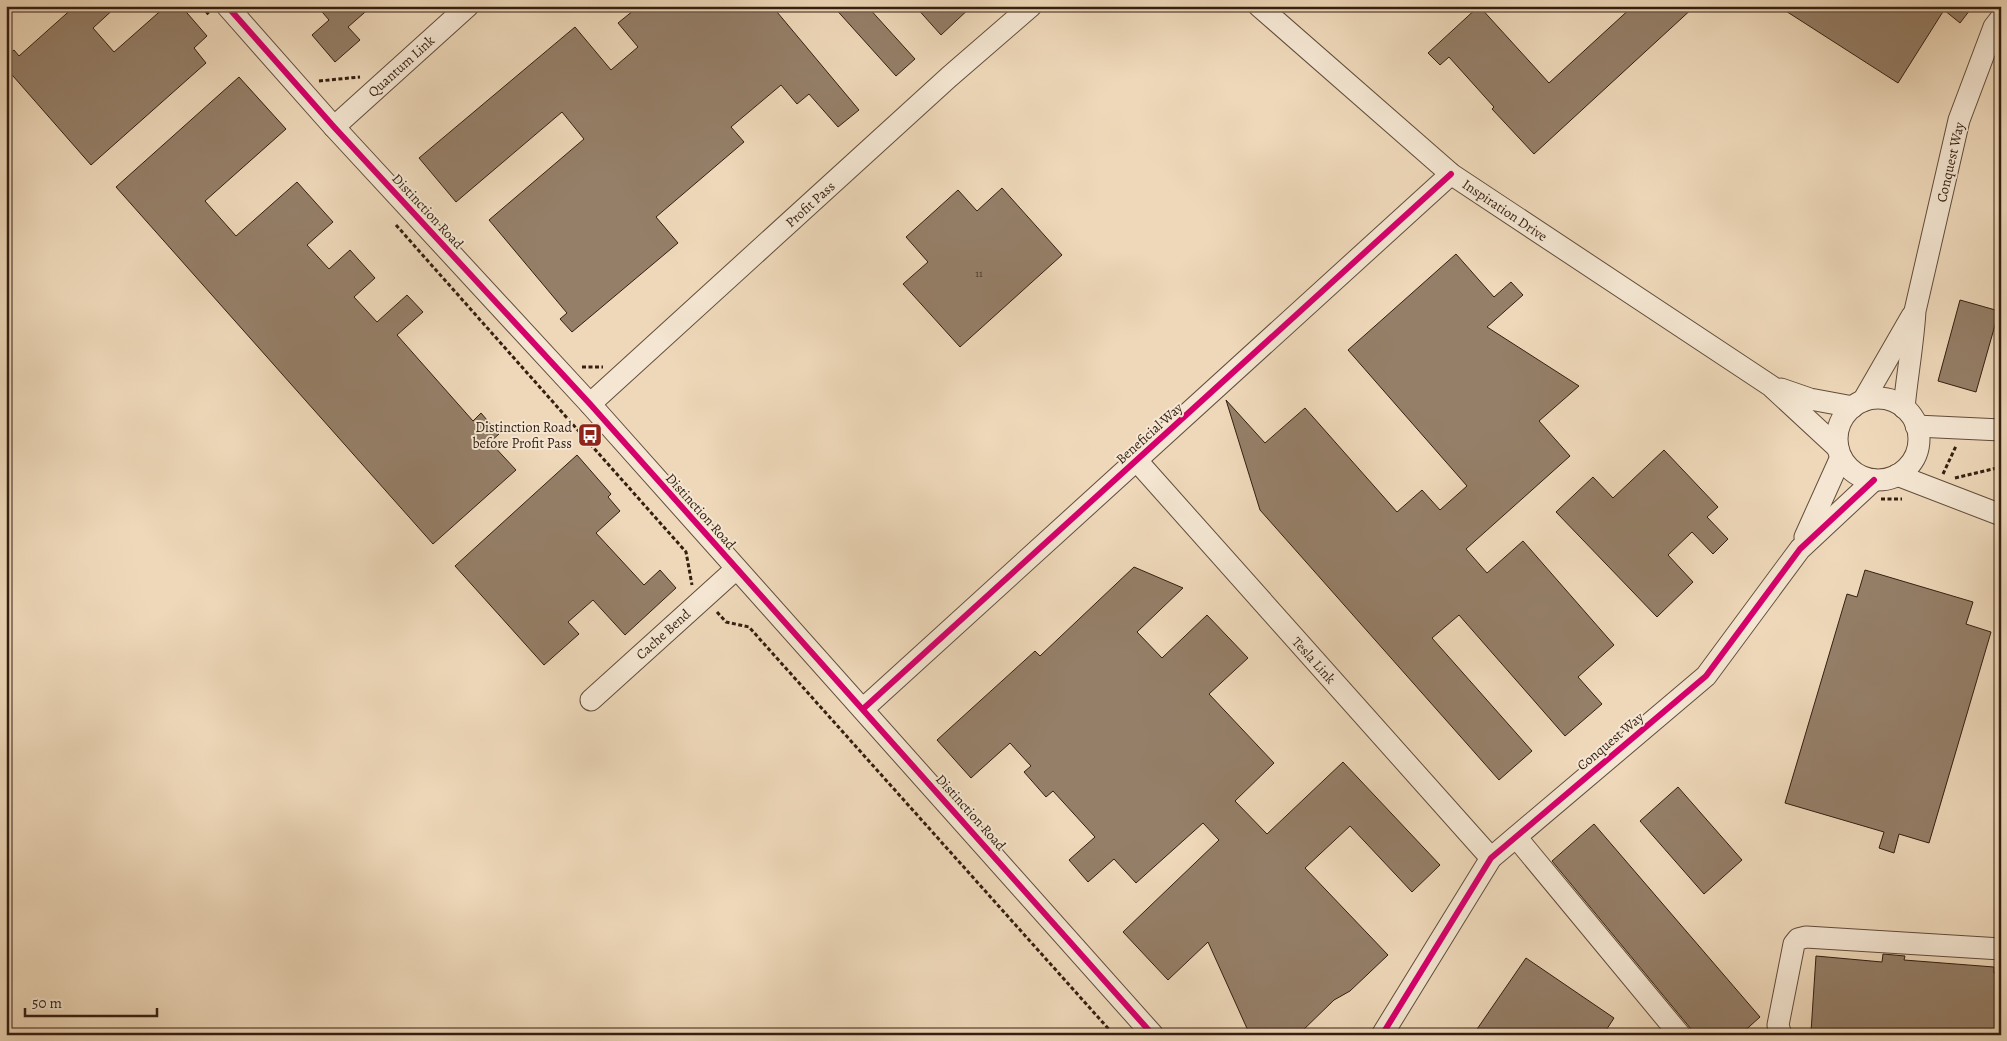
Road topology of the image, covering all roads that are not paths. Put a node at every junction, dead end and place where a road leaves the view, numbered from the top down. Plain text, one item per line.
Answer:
1 (468, 6) edge
2 (1031, 6) edge
3 (1259, 6) edge
4 (221, 13) edge
5 (2001, 18) edge
6 (334, 127) junction
7 (1451, 174) junction
8 (1915, 312) junction
9 (1771, 386) junction
10 (590, 404) junction
11 (1858, 404) junction
12 (1904, 408) junction
13 (1916, 426) junction
14 (2001, 430) edge
15 (1839, 452) junction
16 (1137, 461) junction
17 (1897, 475) junction
18 (1874, 480) junction
19 (2001, 515) edge
20 (1800, 549) junction
21 (736, 569) junction
22 (591, 700) dead end
23 (863, 710) junction
24 (1516, 837) junction
25 (1491, 858) junction
26 (2001, 949) edge
27 (1776, 1034) edge
28 (1153, 1035) edge
29 (1382, 1035) edge
30 (1680, 1035) edge

1 - 6 street, Quantum Link
2 - 10 street, Profit Pass
3 - 7 street, Inspiration Drive
4 - 6 street, Distinction Road
5 - 8 street, Conquest Way
6 - 10 street, Distinction Road
7 - 9 street, Inspiration Drive
7 - 16 street, Beneficial Way
8 - 11 street, Conquest Way
8 - 12 street, Conquest Way
9 - 11 street, Inspiration Drive
9 - 15 street, Inspiration Drive
10 - 21 street, Distinction Road
11 - 12 street
11 - 15 street
12 - 13 street
13 - 14 street
13 - 17 street
15 - 18 street
15 - 20 street, Conquest Way
16 - 23 street, Beneficial Way
16 - 25 street, Tesla Link
17 - 18 street
17 - 19 street
18 - 20 street, Conquest Way
20 - 24 street, Conquest Way
21 - 22 street, Cache Bend
21 - 23 street, Distinction Road
23 - 28 street, Distinction Road
24 - 25 street, Conquest Way
24 - 30 street
25 - 29 street, Conquest Way
26 - 27 street

